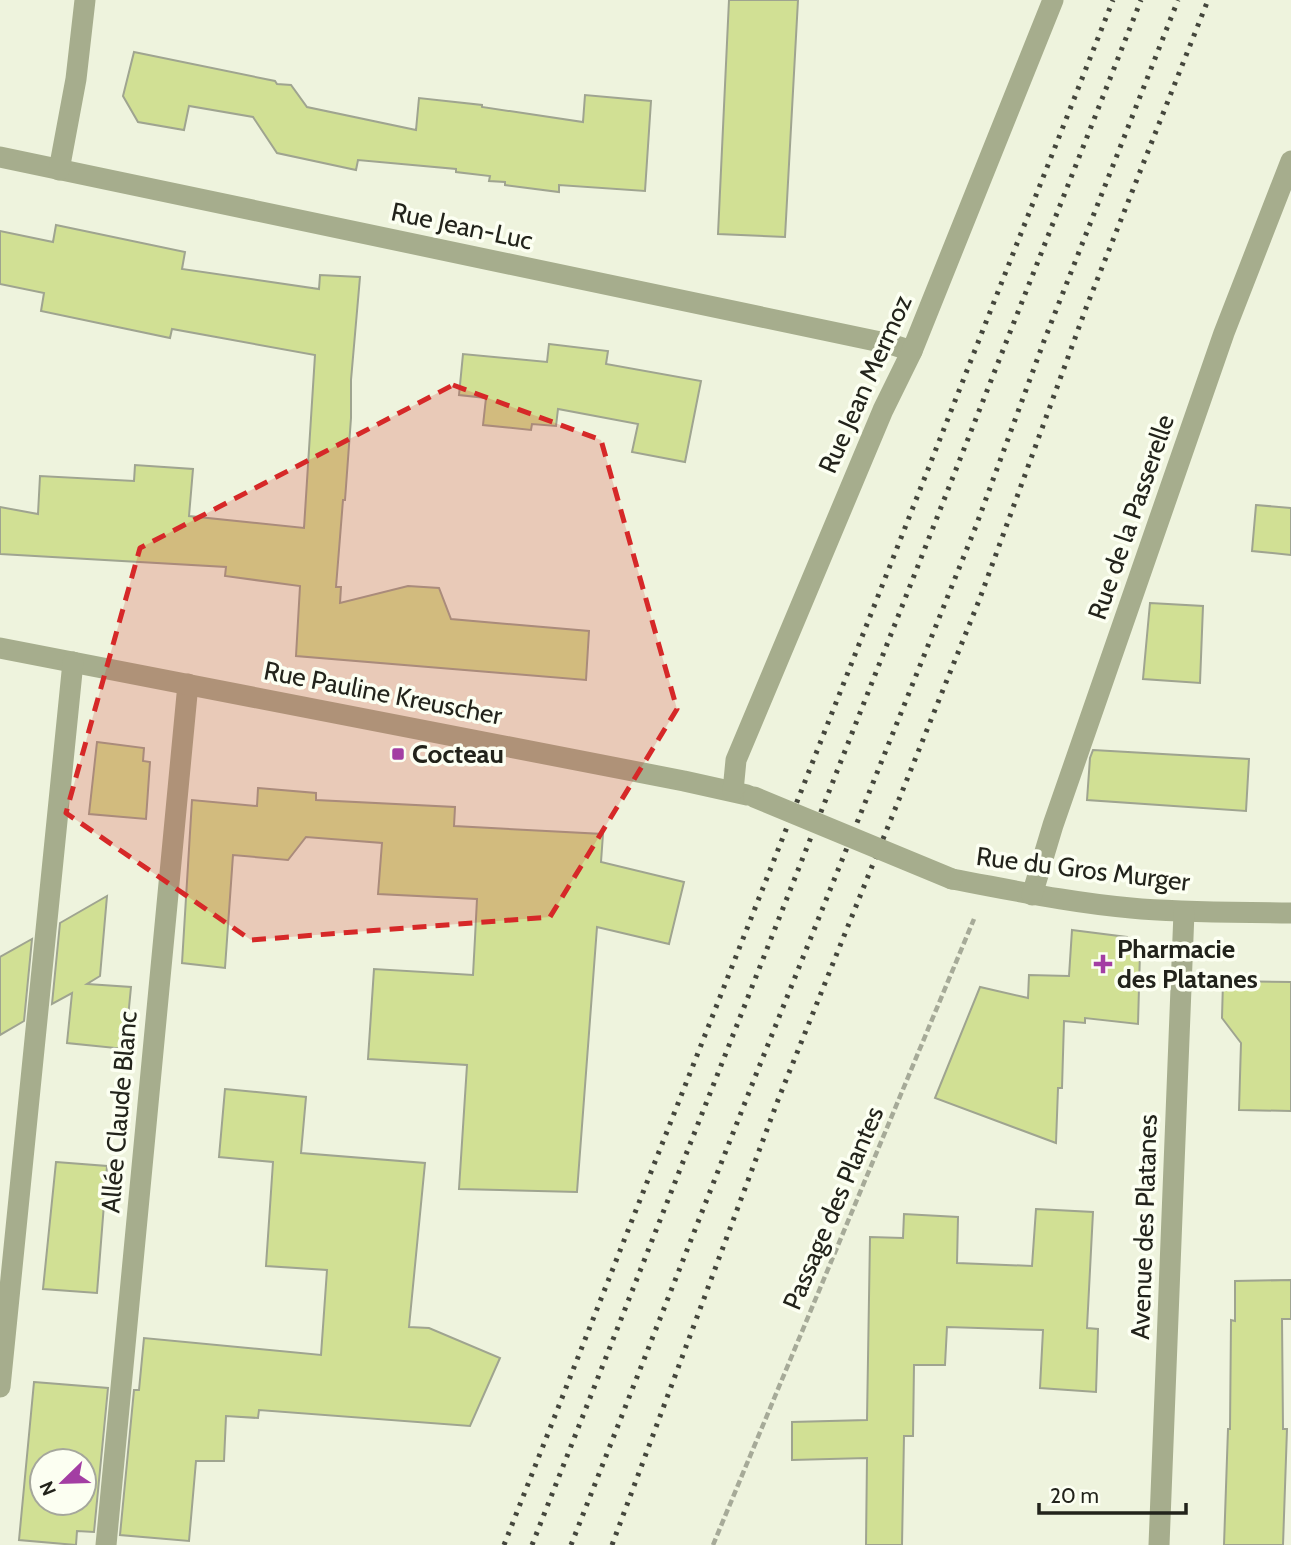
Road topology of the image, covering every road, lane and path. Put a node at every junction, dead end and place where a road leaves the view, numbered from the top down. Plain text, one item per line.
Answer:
1 (85, 0) edge
2 (1053, 0) edge
3 (0, 157) edge
4 (1291, 161) edge
5 (59, 170) junction
6 (912, 351) junction
7 (0, 648) edge
8 (73, 662) junction
9 (188, 684) junction
10 (743, 794) junction
11 (952, 879) joint
12 (988, 886) junction
13 (1032, 895) junction
14 (1184, 912) junction
15 (1291, 913) edge
16 (0, 1387) edge
17 (106, 1545) edge
18 (713, 1545) edge
19 (1159, 1545) edge

1 - 5 street
2 - 6 street, Rue Jean Mermoz
3 - 5 street, Rue Jean-Luc
4 - 13 street, Rue de la Passerelle
5 - 6 street, Rue Jean-Luc
6 - 10 street, Rue Jean Mermoz
7 - 8 street, Rue Pauline Kreuscher
8 - 9 street, Rue Pauline Kreuscher
8 - 16 street
9 - 10 street, Rue Pauline Kreuscher
9 - 17 street, Allée Claude Blanc
10 - 11 street, Rue Pauline Kreuscher, bridge
11 - 12 street, Rue du Gros Murger
12 - 13 street, Rue du Gros Murger
12 - 18 path, Passage des Plantes
13 - 14 street, Rue du Gros Murger
14 - 15 street, Rue du Gros Murger
14 - 19 street, Avenue des Platanes

